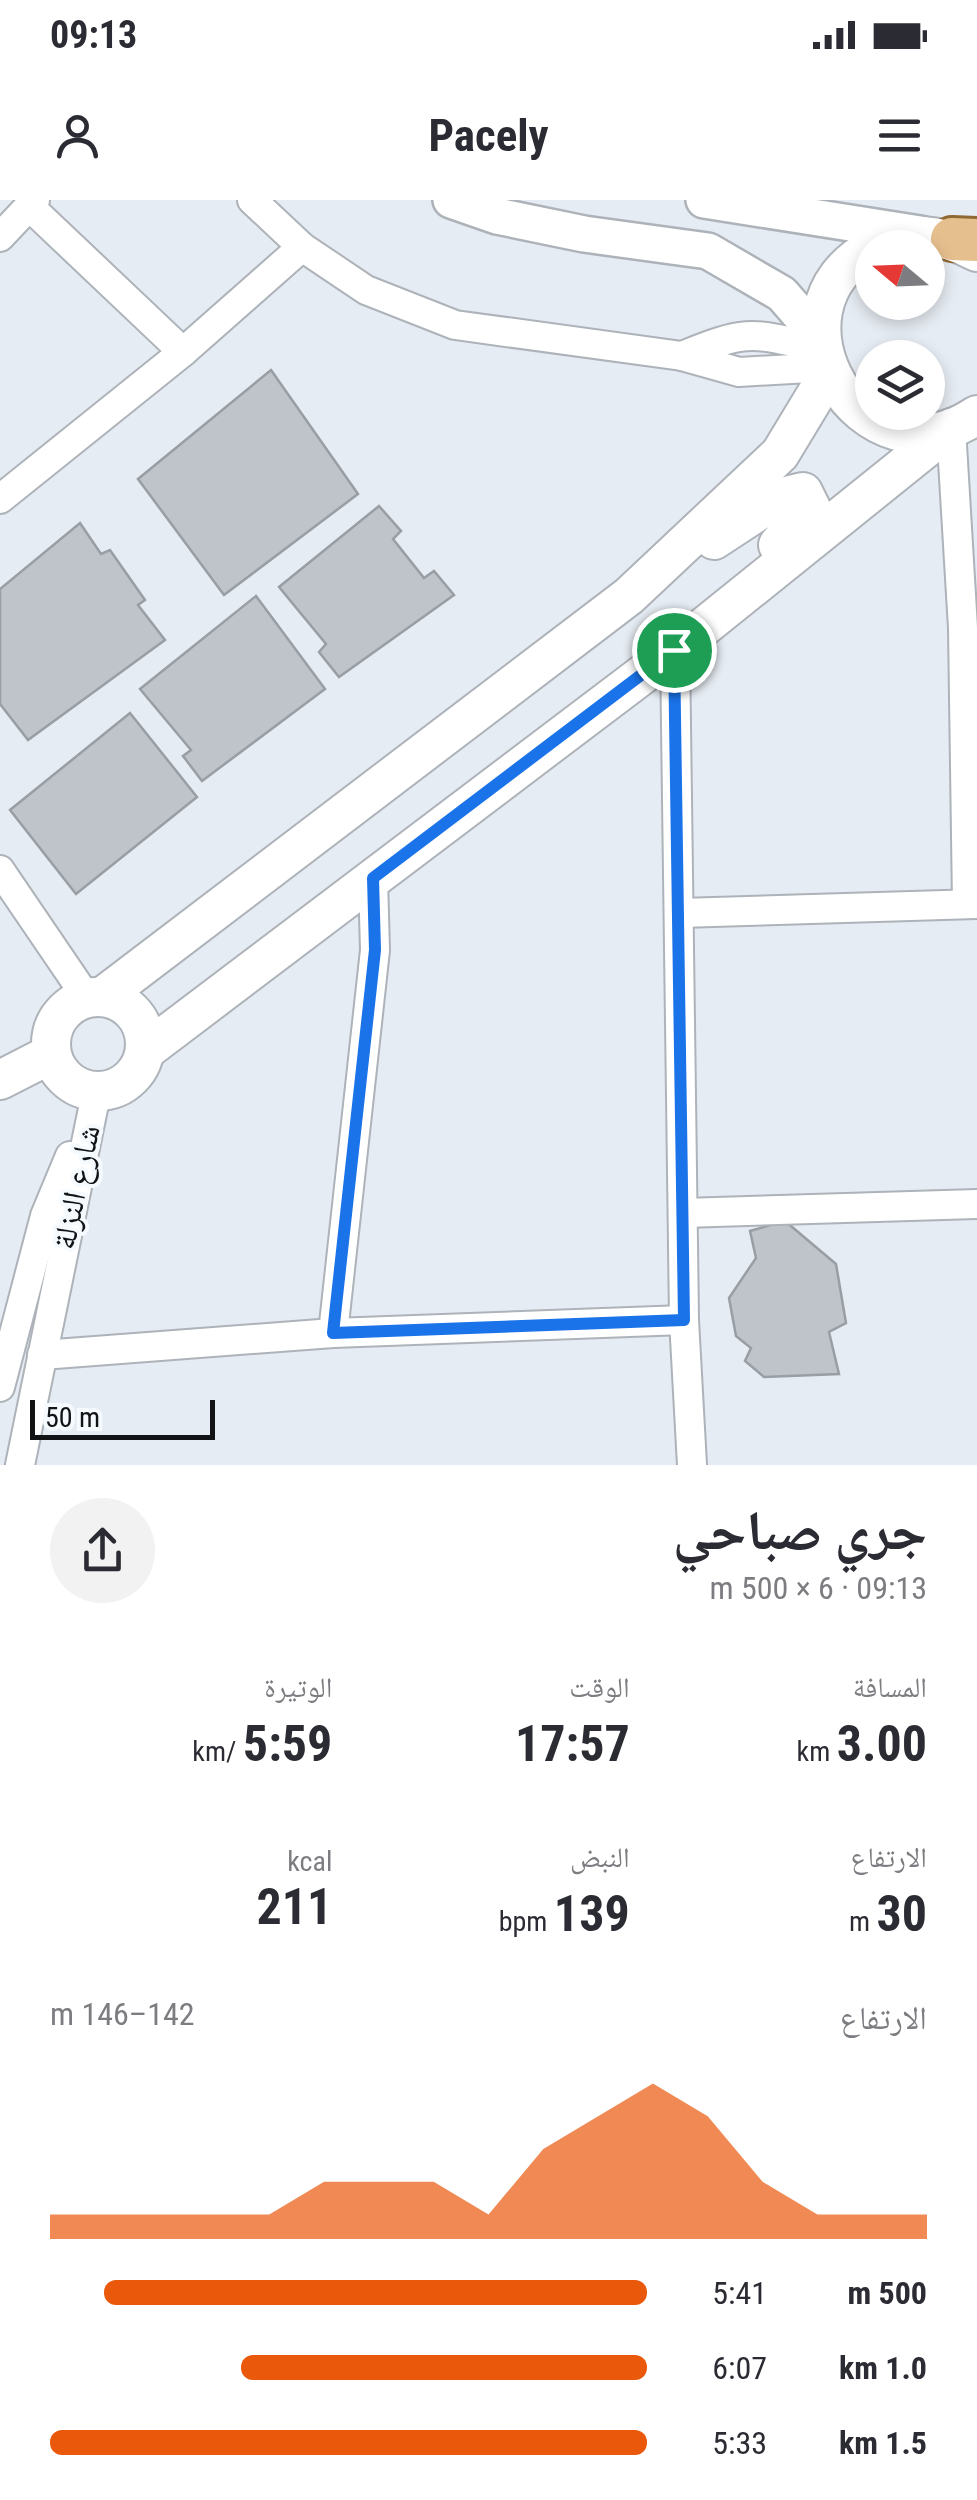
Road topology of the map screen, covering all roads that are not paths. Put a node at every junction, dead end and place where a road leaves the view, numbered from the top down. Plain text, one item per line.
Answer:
1 (252, 200) edge
2 (450, 200) edge
3 (704, 200) edge
4 (32, 203) edge
5 (0, 237) edge
6 (957, 241) edge
7 (302, 247) junction
8 (855, 263) edge
9 (183, 352) junction
10 (682, 356) junction
11 (825, 357) junction
12 (964, 421) edge
13 (0, 500) edge
14 (629, 596) junction
15 (970, 628) edge
16 (674, 650) junction
17 (0, 870) edge
18 (373, 878) junction
19 (972, 904) edge
20 (680, 913) junction
21 (95, 997) junction
22 (145, 1051) junction
23 (52, 1054) junction
24 (0, 1080) edge
25 (96, 1094) junction
26 (977, 1204) edge
27 (682, 1213) junction
28 (684, 1320) junction
29 (333, 1333) junction
30 (42, 1355) junction
31 (0, 1387) edge
32 (20, 1465) edge
33 (692, 1465) edge

1 - 7 street
2 - 11 street
3 - 6 street
4 - 5 street
4 - 9 street
7 - 9 street
7 - 10 street
8 - 11 main road
9 - 13 street
10 - 11 street
10 - 11 street
11 - 12 main road
11 - 14 main road
12 - 15 street
12 - 16 main road
14 - 16 main road
14 - 21 main road
15 - 19 street
16 - 18 main road
16 - 20 street
17 - 21 street
18 - 22 main road
18 - 29 street
19 - 20 street
20 - 27 street
21 - 22 main road
21 - 23 main road
22 - 25 main road
23 - 24 main road
23 - 25 main road
25 - 30 street, شارع النزلة
25 - 31 street, شارع النزلة
26 - 27 street
27 - 28 street
28 - 29 street
28 - 33 street
29 - 30 street
30 - 32 street, شارع النزلة

